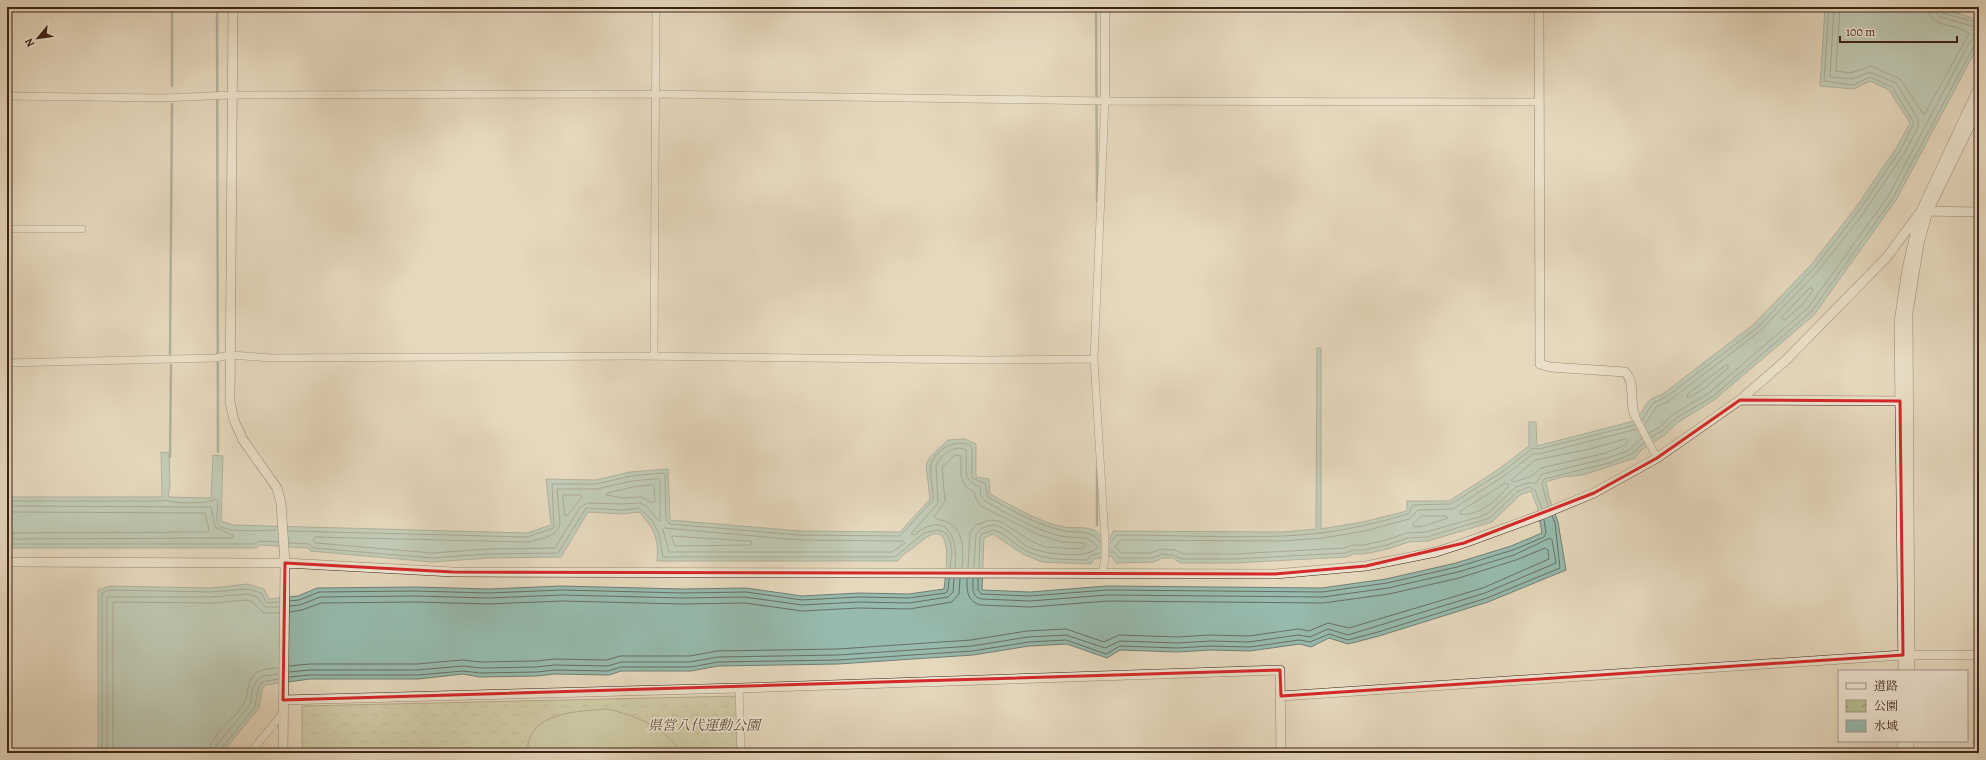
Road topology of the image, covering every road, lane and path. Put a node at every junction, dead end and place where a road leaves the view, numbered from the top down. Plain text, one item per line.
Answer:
1 (233, 7) edge
2 (656, 7) edge
3 (1105, 7) edge
4 (1539, 7) edge
5 (1979, 87) edge
6 (655, 94) junction
7 (232, 95) junction
8 (7, 96) edge
9 (1100, 100) junction
10 (1539, 102) junction
11 (1979, 107) edge
12 (1924, 211) junction
13 (1979, 212) edge
14 (82, 228) dead end
15 (7, 229) edge
16 (231, 355) junction
17 (654, 356) junction
18 (1094, 359) junction
19 (7, 364) edge
20 (1740, 400) junction
21 (1900, 401) junction
22 (1635, 416) joint
23 (1657, 458) junction
24 (7, 562) edge
25 (285, 563) junction
26 (1102, 574) junction
27 (1906, 655) junction
28 (1979, 655) edge
29 (1903, 670) edge
30 (1910, 670) edge
31 (739, 688) junction
32 (1281, 696) junction
33 (283, 700) junction
34 (283, 713) junction
35 (1902, 742) edge
36 (1909, 742) edge
37 (250, 753) edge
38 (283, 753) edge
39 (741, 753) edge
40 (1281, 753) edge
41 (1902, 753) edge
42 (1909, 753) edge

1 - 7 street
2 - 6 street
3 - 9 street
4 - 10 street
5 - 12 street
6 - 7 street
6 - 9 street
6 - 17 street
7 - 8 street
7 - 16 street
9 - 10 street
9 - 18 street
10 - 22 street
11 - 12 street
12 - 13 street
12 - 20 street
12 - 21 street
12 - 27 street
14 - 15 street
16 - 17 street
16 - 19 street
16 - 25 street
17 - 18 street
18 - 26 street
20 - 21 street
20 - 23 street
21 - 27 street
22 - 23 street
23 - 26 street
24 - 25 street
25 - 26 street
25 - 33 street
27 - 28 street
27 - 29 street
27 - 30 street
27 - 32 street
31 - 32 street
31 - 33 street
31 - 39 street
32 - 40 street
33 - 34 street
34 - 37 street
34 - 38 street
35 - 41 street
36 - 42 street

